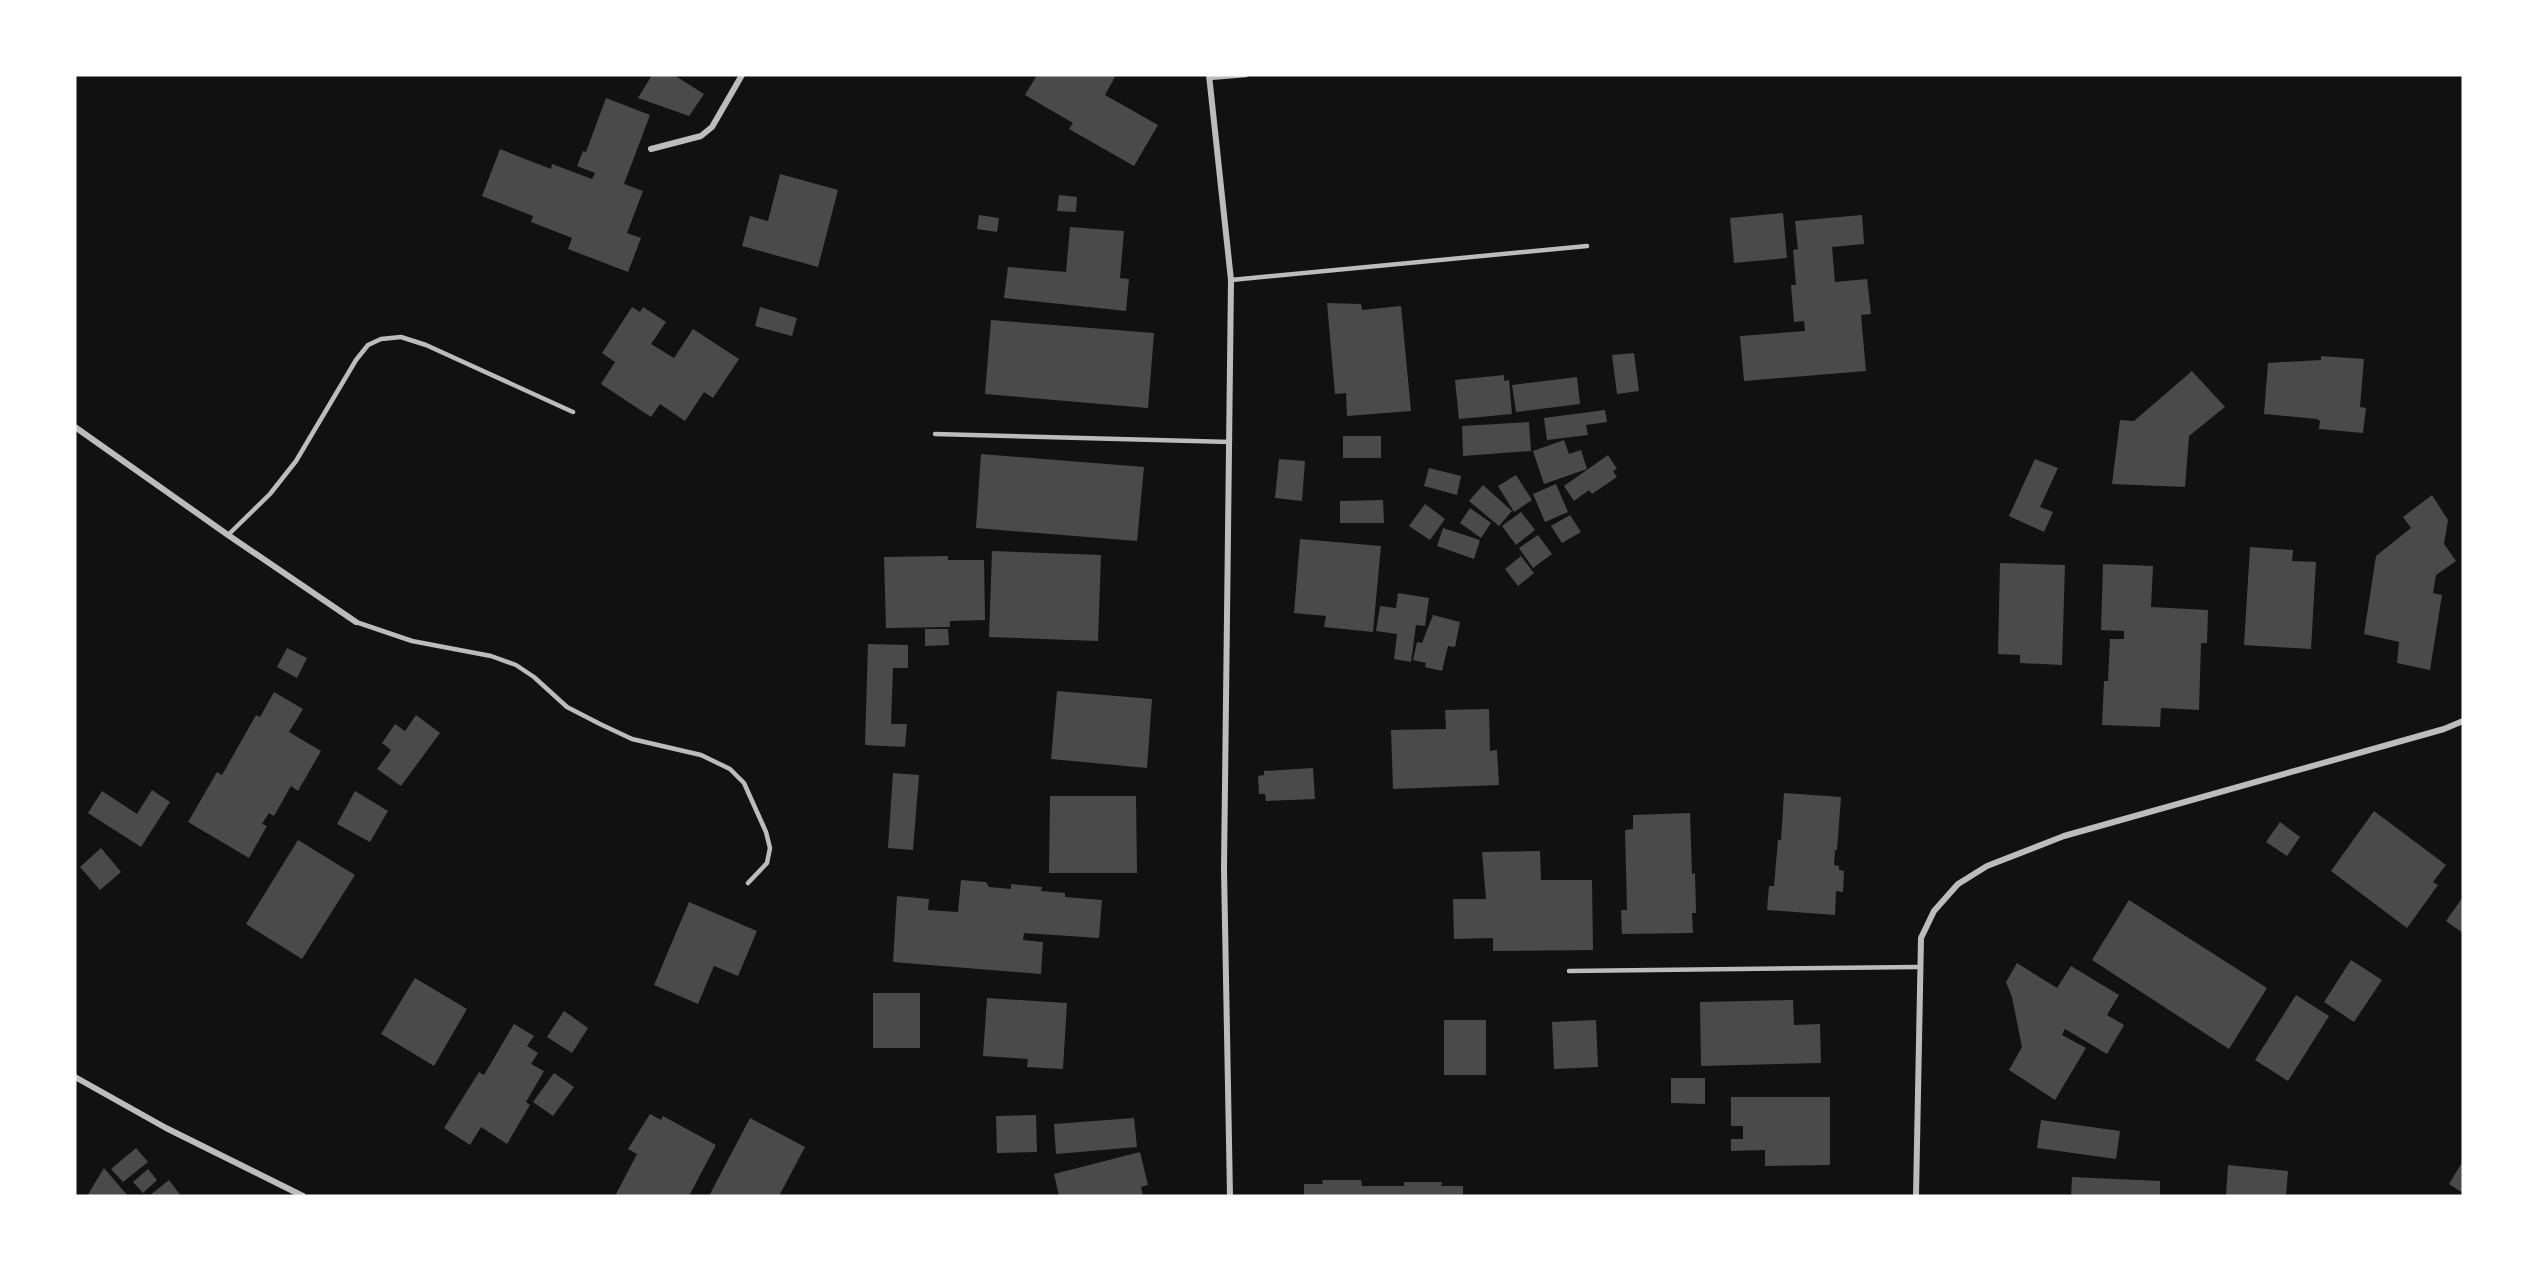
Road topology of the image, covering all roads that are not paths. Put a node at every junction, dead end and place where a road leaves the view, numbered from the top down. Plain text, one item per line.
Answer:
1 (742, 75) edge
2 (1246, 75) edge
3 (1209, 77) edge
4 (651, 149) dead end
5 (1587, 246) dead end
6 (1231, 280) junction
7 (573, 412) dead end
8 (75, 427) edge
9 (935, 434) dead end
10 (1230, 442) junction
11 (228, 535) junction
12 (356, 622) joint
13 (2463, 721) edge
14 (748, 883) dead end
15 (1918, 967) junction
16 (1569, 971) dead end
17 (75, 1077) edge
18 (303, 1196) edge
19 (1230, 1196) edge
20 (1916, 1196) edge

1 - 4 street
2 - 3 lane
3 - 6 street
5 - 6 lane
6 - 10 street
7 - 11 lane
8 - 11 street
9 - 10 lane
10 - 19 street
11 - 12 street
12 - 14 lane
13 - 15 street
15 - 16 lane
15 - 20 street
17 - 18 street

